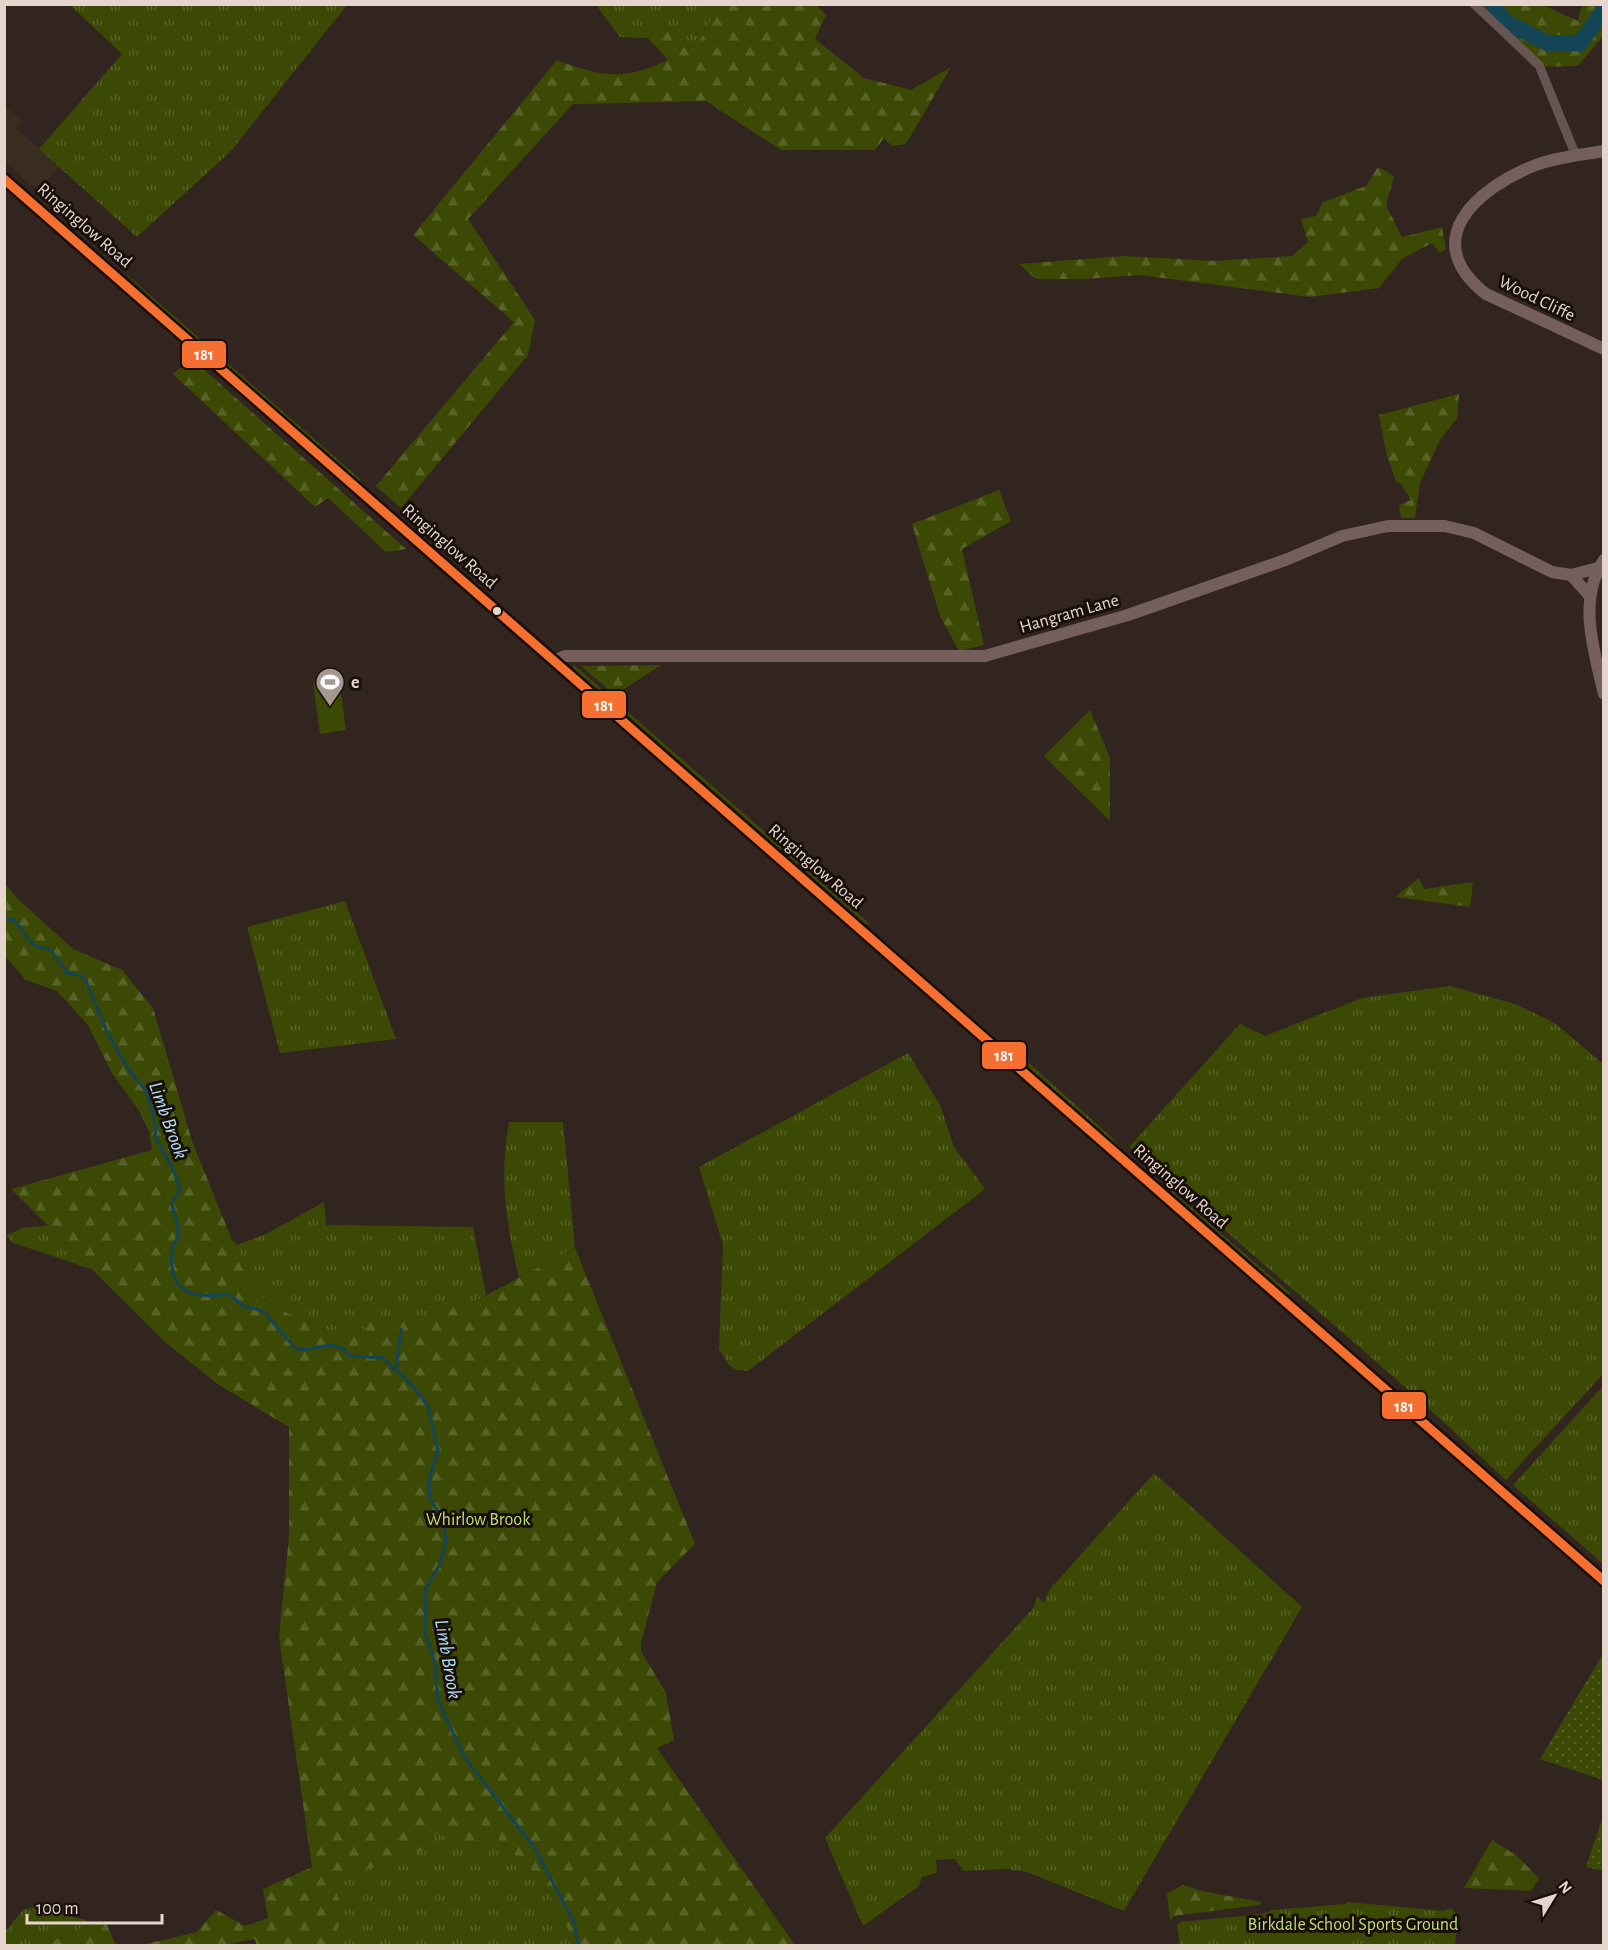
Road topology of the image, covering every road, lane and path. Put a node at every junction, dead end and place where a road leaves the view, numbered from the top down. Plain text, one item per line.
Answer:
1 (1474, 4) edge
2 (1604, 151) edge
3 (1576, 156) junction
4 (4, 178) edge
5 (1604, 349) edge
6 (1601, 564) edge
7 (1571, 575) junction
8 (1590, 596) junction
9 (554, 661) junction
10 (1604, 694) edge
11 (1604, 1581) edge

1 - 3 street
2 - 3 street, Wood Cliffe
3 - 5 street, Wood Cliffe
4 - 9 street, Ringinglow Road
6 - 7 street, Hangram Lane
6 - 8 street
7 - 8 street
7 - 9 street, Hangram Lane
8 - 10 street
9 - 11 street, Ringinglow Road

